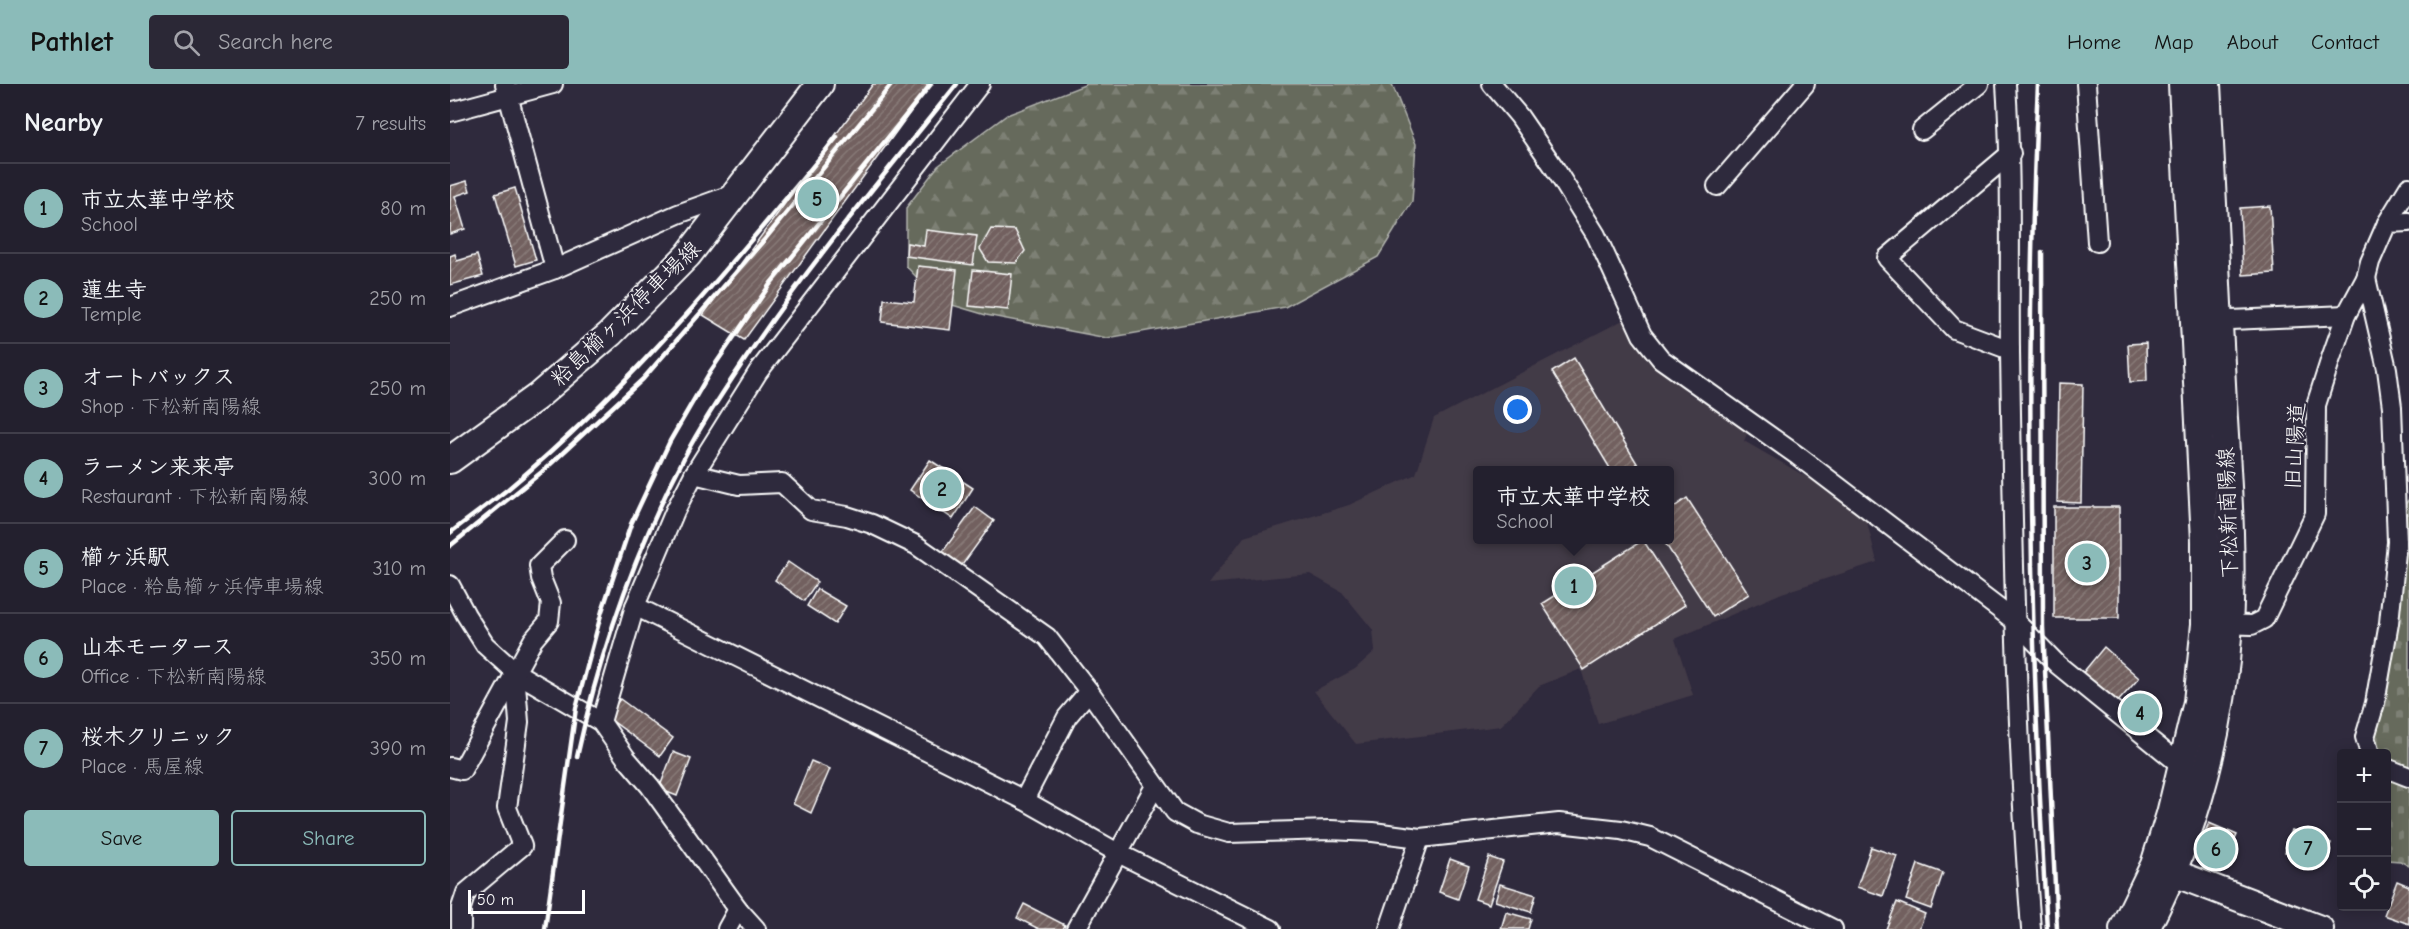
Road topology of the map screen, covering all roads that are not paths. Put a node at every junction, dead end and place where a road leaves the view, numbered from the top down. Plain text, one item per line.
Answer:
1 (553, 84) edge
2 (820, 84) edge
3 (980, 84) edge
4 (1492, 84) edge
5 (1805, 84) edge
6 (1979, 84) edge
7 (2007, 84) edge
8 (2086, 84) edge
9 (2182, 84) edge
10 (2207, 84) edge
11 (507, 90) edge
12 (450, 112) edge
13 (1922, 130) dead end
14 (2011, 153) junction
15 (1717, 186) dead end
16 (2409, 186) edge
17 (737, 192) junction
18 (2409, 222) edge
19 (2387, 223) junction
20 (2097, 242) dead end
21 (555, 268) junction
22 (2366, 278) junction
23 (450, 307) edge
24 (2346, 315) junction
25 (2207, 321) junction
26 (2010, 350) junction
27 (450, 460) edge
28 (694, 474) junction
29 (565, 540) dead end
30 (450, 585) edge
31 (635, 606) junction
32 (2015, 621) junction
33 (2217, 624) junction
34 (515, 672) junction
35 (1089, 691) junction
36 (601, 722) junction
37 (2369, 749) edge
38 (2182, 766) junction
39 (450, 767) edge
40 (2391, 770) edge
41 (2409, 777) edge
42 (1155, 786) junction
43 (1024, 800) junction
44 (1420, 838) junction
45 (1118, 853) junction
46 (2163, 869) junction
47 (738, 909) junction
48 (2148, 928) edge
49 (461, 929) edge
50 (727, 929) edge
51 (756, 929) edge
52 (1076, 929) edge
53 (1271, 929) edge
54 (1389, 929) edge
55 (1833, 929) edge
56 (2031, 929) edge
57 (2123, 929) edge
58 (2320, 929) edge

1 - 11 street
2 - 17 main road, 粭島櫛ヶ浜停車場線
3 - 28 street
4 - 32 street
5 - 15 street
6 - 13 street
7 - 14 street
8 - 20 street
9 - 25 main road, 下松新南陽線
10 - 25 main road, 下松新南陽線
11 - 12 street
11 - 21 street
14 - 26 street
14 - 26 street
16 - 19 street, 旧山陽道
17 - 21 street
17 - 27 main road, 粭島櫛ヶ浜停車場線
18 - 19 street
19 - 22 street, 旧山陽道
21 - 23 street
22 - 24 street, 旧山陽道
22 - 37 street
24 - 25 street
24 - 33 street, 旧山陽道
25 - 33 main road, 下松新南陽線
26 - 32 street
28 - 31 street
28 - 35 street
29 - 34 street
30 - 34 street
31 - 36 street
31 - 43 street
32 - 38 street
32 - 56 street
33 - 38 main road, 下松新南陽線
33 - 46 main road, 下松新南陽線
34 - 36 street
34 - 39 street
34 - 49 street
35 - 42 street
35 - 43 street
36 - 47 street
38 - 46 main road, 下松新南陽線
40 - 41 street
42 - 44 street
42 - 45 street
43 - 45 street
44 - 54 street
44 - 55 street
45 - 52 street
45 - 53 street
46 - 48 main road, 下松新南陽線
46 - 57 main road, 下松新南陽線
46 - 58 main road
47 - 50 street
47 - 51 street

